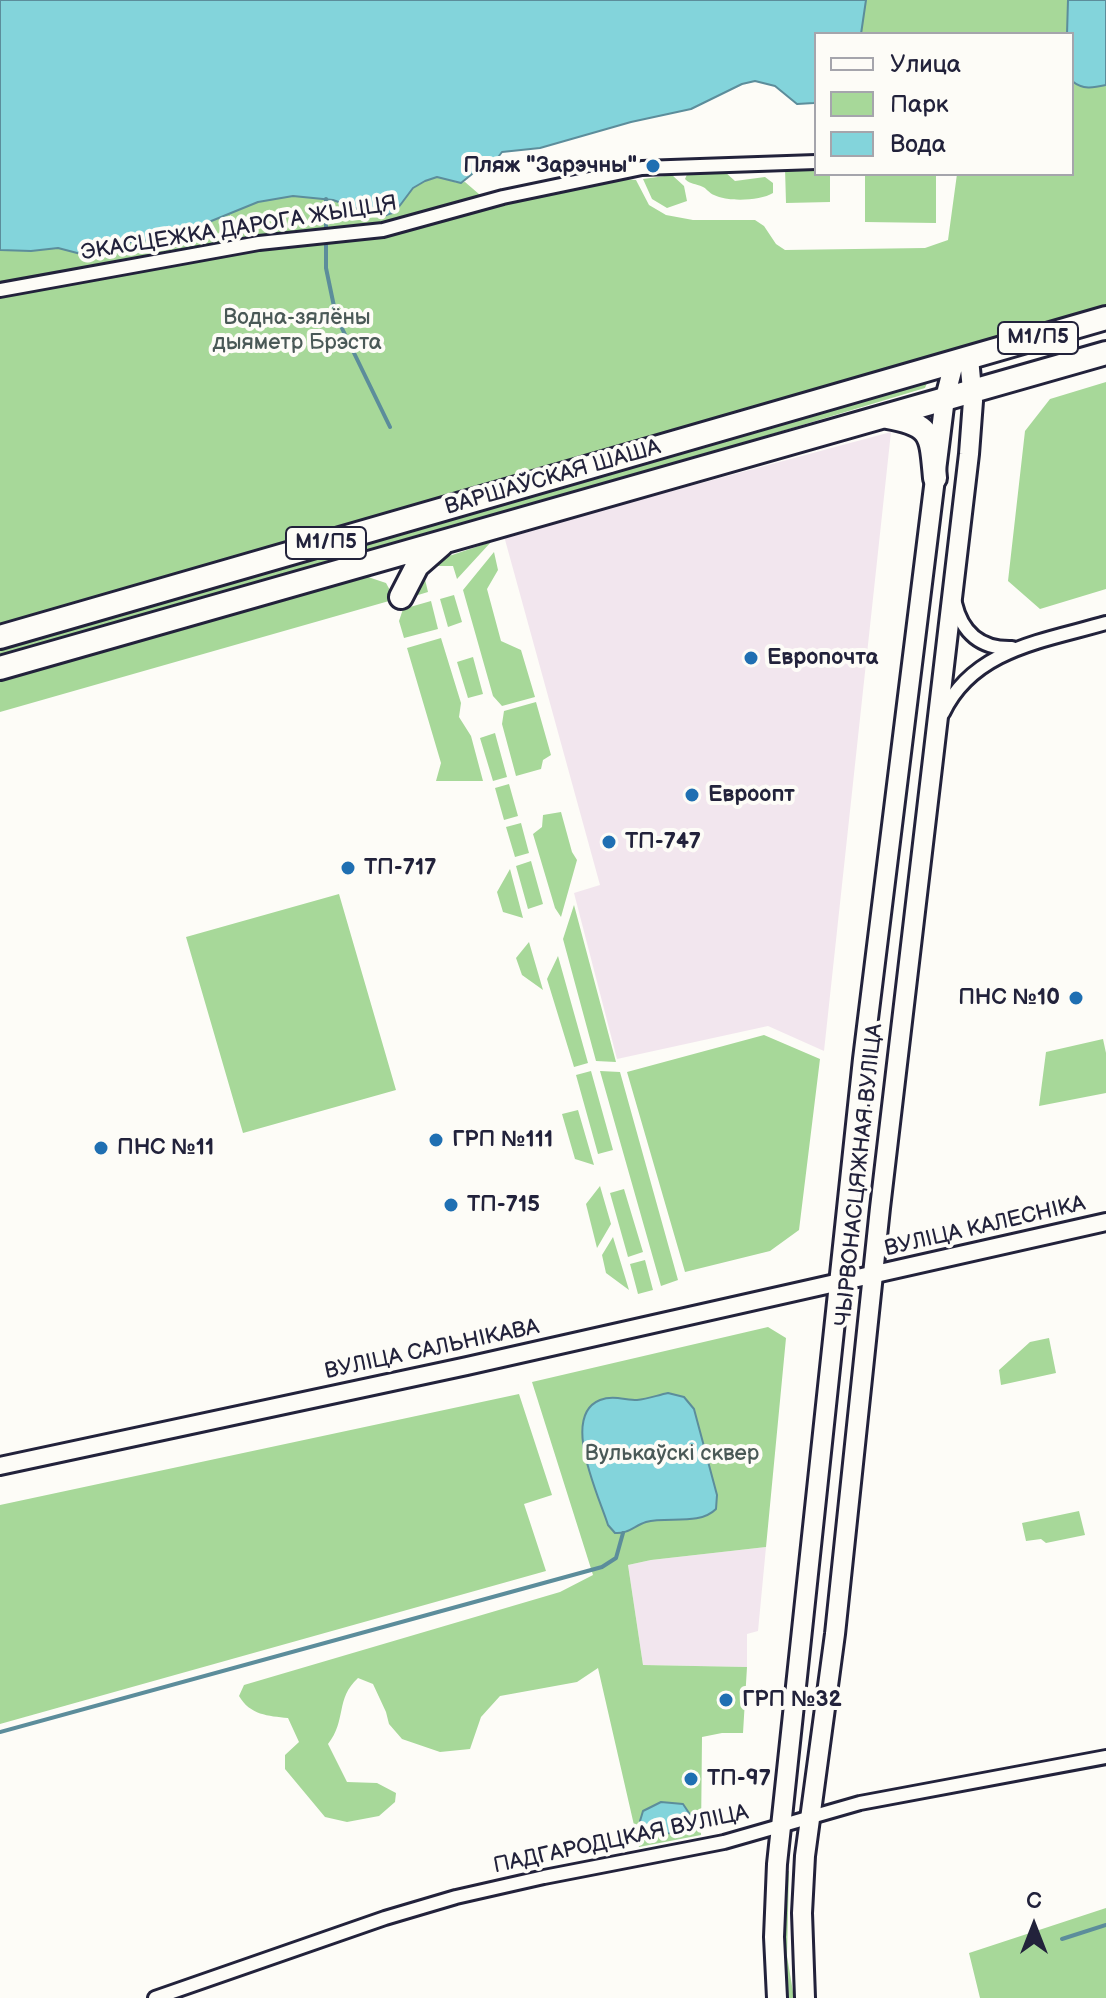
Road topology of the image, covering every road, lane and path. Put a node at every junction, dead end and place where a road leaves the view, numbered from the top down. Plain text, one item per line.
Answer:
1 (814, 162) edge
2 (0, 290) edge
3 (1106, 318) edge
4 (1106, 353) edge
5 (961, 360) junction
6 (973, 390) junction
7 (945, 398) junction
8 (882, 416) junction
9 (935, 478) junction
10 (446, 541) junction
11 (357, 567) junction
12 (952, 588) junction
13 (1106, 623) edge
14 (0, 637) edge
15 (1020, 648) junction
16 (0, 668) edge
17 (935, 731) junction
18 (1106, 1222) edge
19 (873, 1275) junction
20 (838, 1283) junction
21 (0, 1466) edge
22 (1106, 1757) edge
23 (810, 1817) junction
24 (780, 1826) junction
25 (155, 1998) edge
26 (777, 1998) edge
27 (805, 1998) edge

1 - 2 street, ЭКАСЦЕЖКА ДАРОГА ЖЫЦЦЯ
3 - 5 highway, ВАРШАЎСКАЯ ШАША / М1/П5
4 - 6 highway, ВАРШАЎСКАЯ ШАША / М1/П5
5 - 6 main road, ЧЫРВОНАСЦЯЖНАЯ ВУЛІЦА
5 - 7 main road, ЧЫРВОНАСЦЯЖНАЯ ВУЛІЦА
5 - 14 highway, ВАРШАЎСКАЯ ШАША / М1/П5
6 - 7 highway, ВАРШАЎСКАЯ ШАША / М1/П5
6 - 12 main road, ЧЫРВОНАСЦЯЖНАЯ ВУЛІЦА
7 - 8 highway, ВАРШАЎСКАЯ ШАША / М1/П5
7 - 9 main road, ЧЫРВОНАСЦЯЖНАЯ ВУЛІЦА
8 - 9 highway
8 - 10 highway, ВАРШАЎСКАЯ ШАША / М1/П5
9 - 20 main road, ЧЫРВОНАСЦЯЖНАЯ ВУЛІЦА
10 - 11 highway, ВАРШАЎСКАЯ ШАША / М1/П5
10 - 11 highway
11 - 16 highway, ВАРШАЎСКАЯ ШАША / М1/П5
12 - 15 street
12 - 17 main road, ЧЫРВОНАСЦЯЖНАЯ ВУЛІЦА
13 - 15 street
15 - 17 street
17 - 19 main road, ЧЫРВОНАСЦЯЖНАЯ ВУЛІЦА
18 - 19 street, ВУЛІЦА КАЛЕСНІКА
19 - 20 street, ВУЛІЦА САЛЬНІКАВА
19 - 23 main road, ЧЫРВОНАСЦЯЖНАЯ ВУЛІЦА
20 - 21 street, ВУЛІЦА САЛЬНІКАВА
20 - 24 main road, ЧЫРВОНАСЦЯЖНАЯ ВУЛІЦА
22 - 23 street, ПАДГАРОДЦКАЯ ВУЛІЦА
23 - 24 street, ПАДГАРОДЦКАЯ ВУЛІЦА
23 - 27 main road, ЧЫРВОНАСЦЯЖНАЯ ВУЛІЦА
24 - 25 street, ПАДГАРОДЦКАЯ ВУЛІЦА
24 - 26 main road, ЧЫРВОНАСЦЯЖНАЯ ВУЛІЦА

